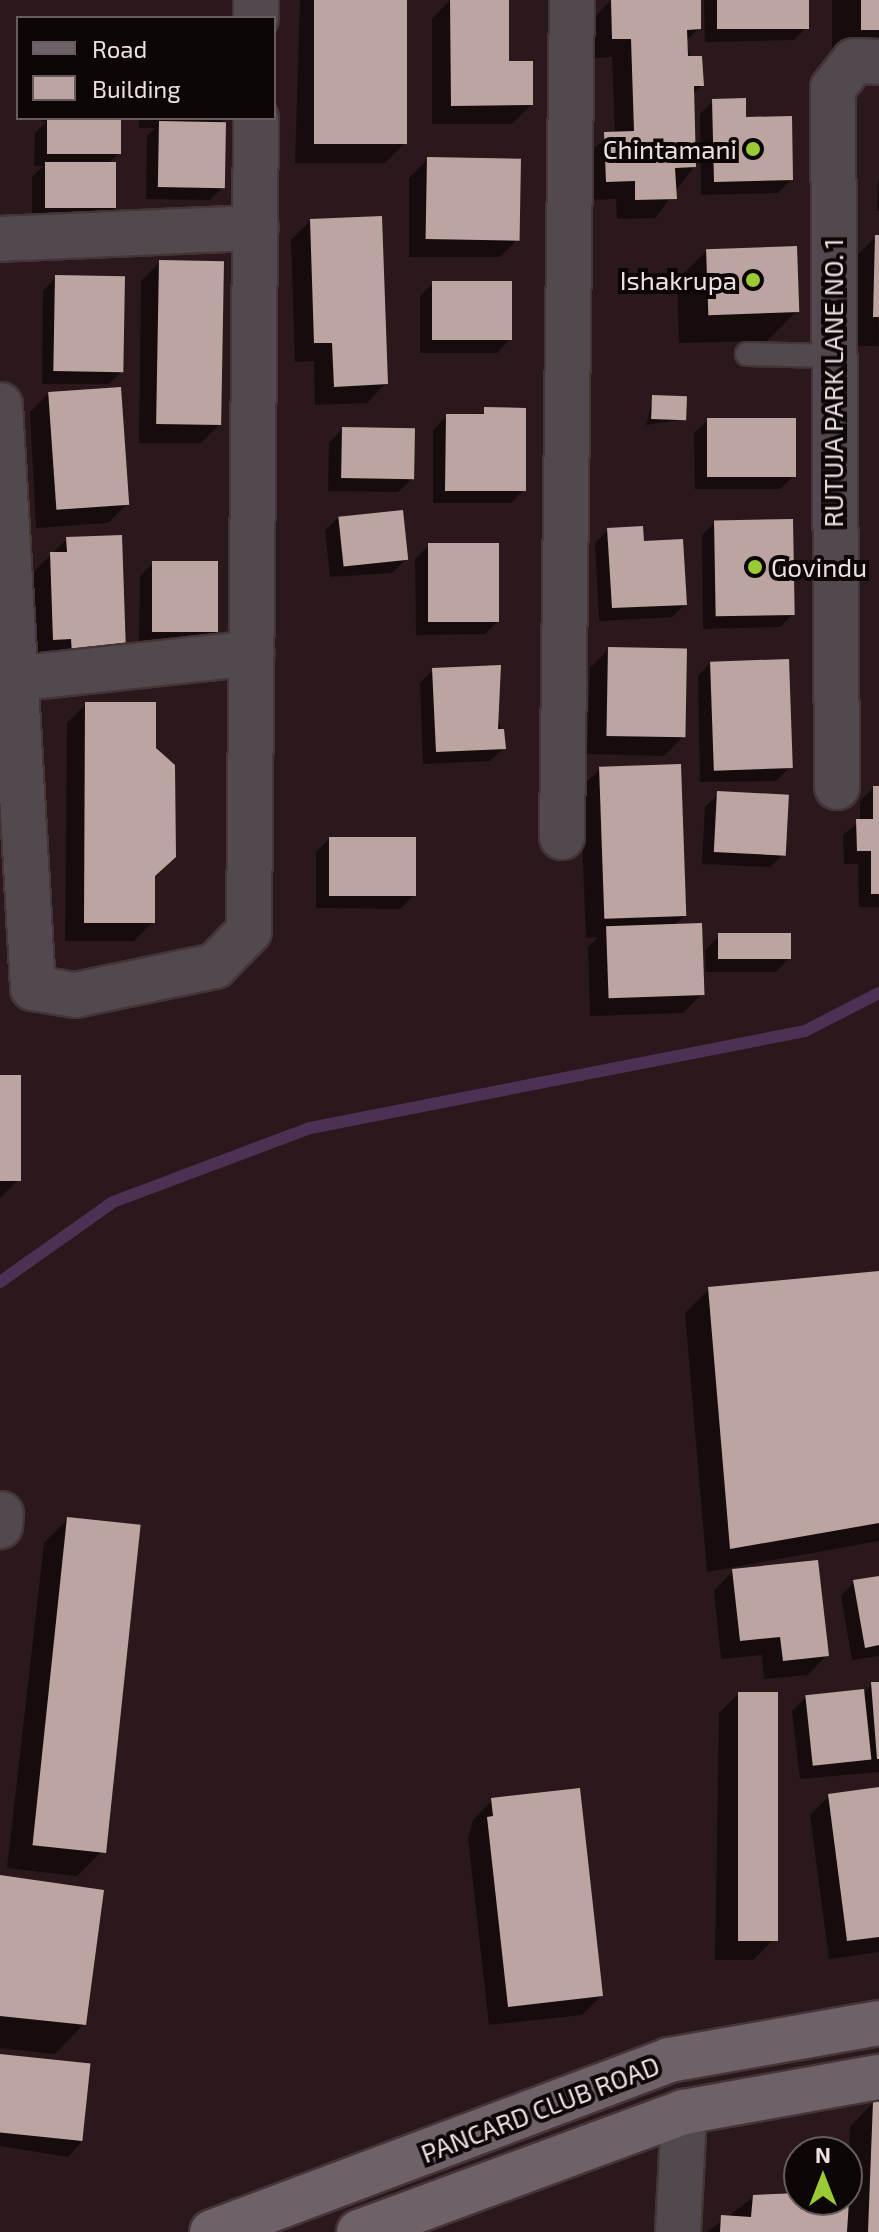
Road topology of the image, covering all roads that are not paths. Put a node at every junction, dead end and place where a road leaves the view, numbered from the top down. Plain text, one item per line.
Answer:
1 (572, 0) edge
2 (879, 62) edge
3 (256, 120) edge
4 (256, 228) junction
5 (0, 239) edge
6 (747, 354) dead end
7 (832, 356) junction
8 (0, 405) edge
9 (252, 653) junction
10 (14, 679) junction
11 (837, 787) dead end
12 (562, 837) dead end
13 (879, 2023) edge
14 (879, 2077) edge
15 (684, 2112) junction
16 (212, 2232) edge
17 (359, 2232) edge
18 (678, 2232) edge

1 - 12 street
2 - 7 street, RUTUJA PARK LANE NO. 1
3 - 4 street
4 - 5 street
4 - 9 street
6 - 7 lane
7 - 11 street, RUTUJA PARK LANE NO. 1
8 - 10 street
9 - 10 street
9 - 10 street
13 - 16 main road, PANCARD CLUB ROAD
14 - 15 main road, PANCARD CLUB ROAD
15 - 17 main road, PANCARD CLUB ROAD
15 - 18 street

